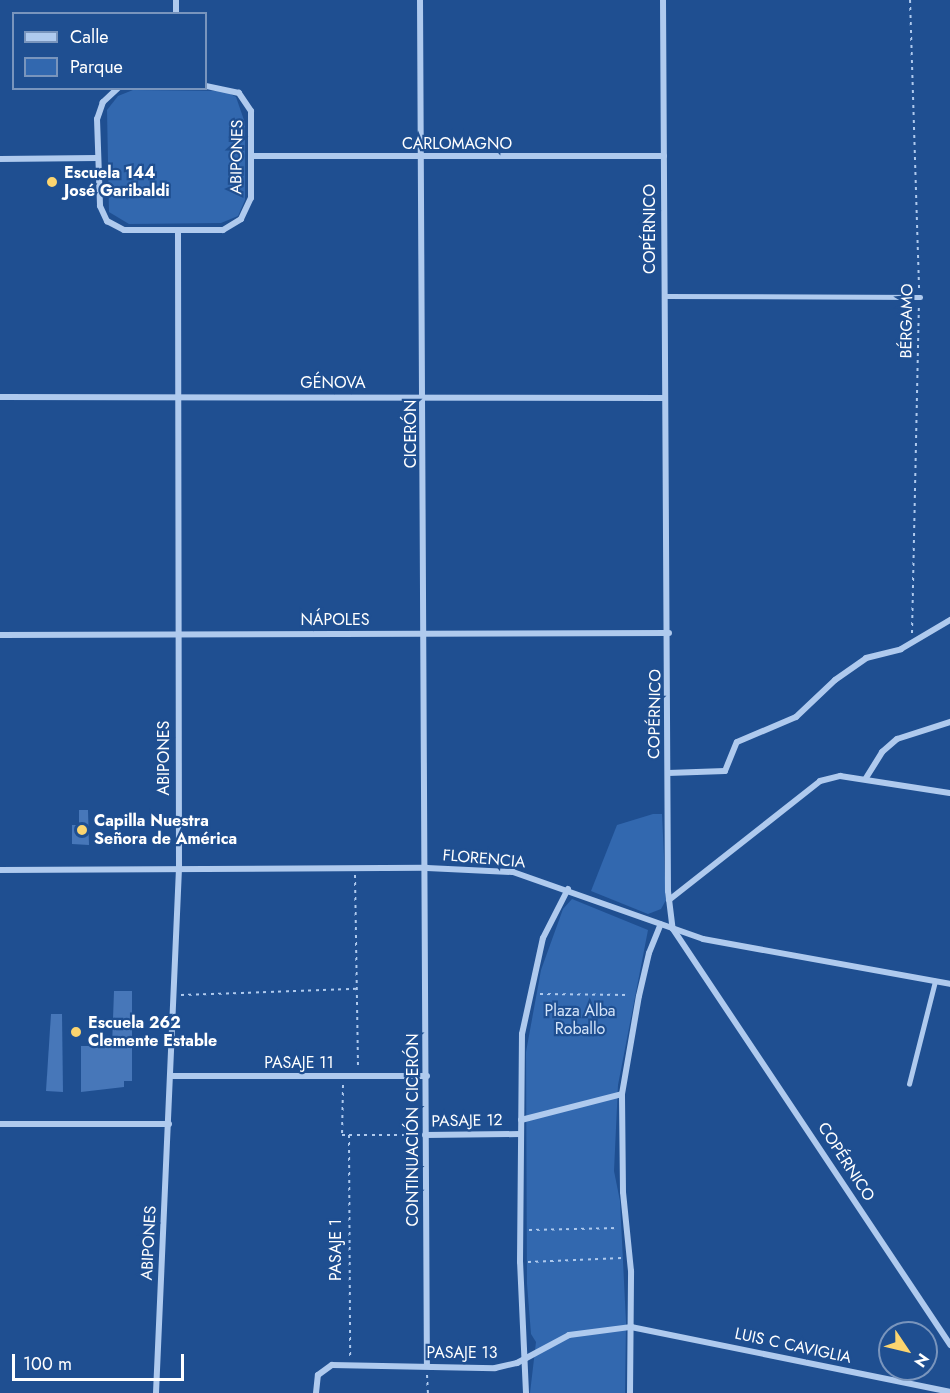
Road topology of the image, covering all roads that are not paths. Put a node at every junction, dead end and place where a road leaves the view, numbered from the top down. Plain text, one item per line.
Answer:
1 (420, 0) edge
2 (663, 0) edge
3 (207, 86) edge
4 (115, 90) edge
5 (251, 156) junction
6 (663, 156) junction
7 (97, 158) junction
8 (421, 158) junction
9 (0, 159) edge
10 (178, 230) junction
11 (664, 296) junction
12 (920, 297) road end
13 (177, 396) junction
14 (0, 397) edge
15 (424, 397) junction
16 (665, 398) junction
17 (950, 620) edge
18 (177, 632) junction
19 (669, 633) junction
20 (423, 634) junction
21 (0, 635) edge
22 (950, 722) edge
23 (668, 773) junction
24 (866, 778) junction
25 (950, 793) edge
26 (427, 868) junction
27 (179, 869) junction
28 (0, 870) edge
29 (568, 890) junction
30 (669, 900) junction
31 (661, 924) junction
32 (673, 929) junction
33 (935, 981) junction
34 (950, 984) edge
35 (171, 1076) junction
36 (427, 1076) junction
37 (909, 1084) dead end
38 (622, 1094) junction
39 (521, 1120) junction
40 (0, 1124) edge
41 (168, 1125) junction
42 (520, 1134) junction
43 (425, 1135) junction
44 (631, 1327) junction
45 (950, 1345) edge
46 (527, 1358) junction
47 (427, 1366) junction
48 (950, 1392) edge
49 (156, 1393) edge
50 (316, 1393) edge
51 (526, 1393) edge
52 (630, 1393) edge

1 - 8 street, CICERÓN
2 - 6 street, COPÉRNICO
3 - 5 street, ABIPONES
4 - 7 street
5 - 8 street, CARLOMAGNO
5 - 10 street, ABIPONES
6 - 8 street, CARLOMAGNO
6 - 11 street, COPÉRNICO
7 - 9 street
7 - 10 street
8 - 15 street, CICERÓN
10 - 13 street, ABIPONES
11 - 12 lane
11 - 16 street, COPÉRNICO
13 - 14 street, GÉNOVA
13 - 15 street, GÉNOVA
13 - 18 street, ABIPONES
15 - 16 street, GÉNOVA
15 - 20 street, CICERÓN
16 - 19 street, COPÉRNICO
17 - 23 street
18 - 20 street, NÁPOLES
18 - 21 street, NÁPOLES
18 - 27 street, ABIPONES
19 - 20 street, NÁPOLES
19 - 23 street, COPÉRNICO
20 - 26 street, CICERÓN
22 - 24 street
23 - 30 street, COPÉRNICO
24 - 25 street
24 - 30 street
26 - 27 street, FLORENCIA
26 - 29 street, FLORENCIA
26 - 36 street, CONTINUACIÓN CICERÓN
27 - 28 street, FLORENCIA
27 - 35 street, ABIPONES
29 - 31 street, FLORENCIA
29 - 39 street
30 - 32 street, COPÉRNICO
31 - 32 street, FLORENCIA
31 - 38 street
32 - 33 street, FLORENCIA
32 - 45 street, COPÉRNICO
33 - 34 street, FLORENCIA
33 - 37 lane
35 - 36 street, PASAJE 11
35 - 41 street, ABIPONES
36 - 43 street, CONTINUACIÓN CICERÓN
38 - 39 street
38 - 44 street
39 - 42 street
40 - 41 street
41 - 49 street, ABIPONES
42 - 43 street, PASAJE 12
42 - 46 street
43 - 47 street, CONTINUACIÓN CICERÓN
44 - 46 street, PASAJE 13
44 - 48 street, LUIS C CAVIGLIA
44 - 52 street
46 - 47 street, PASAJE 13
46 - 51 street
47 - 50 street, PASAJE 13

